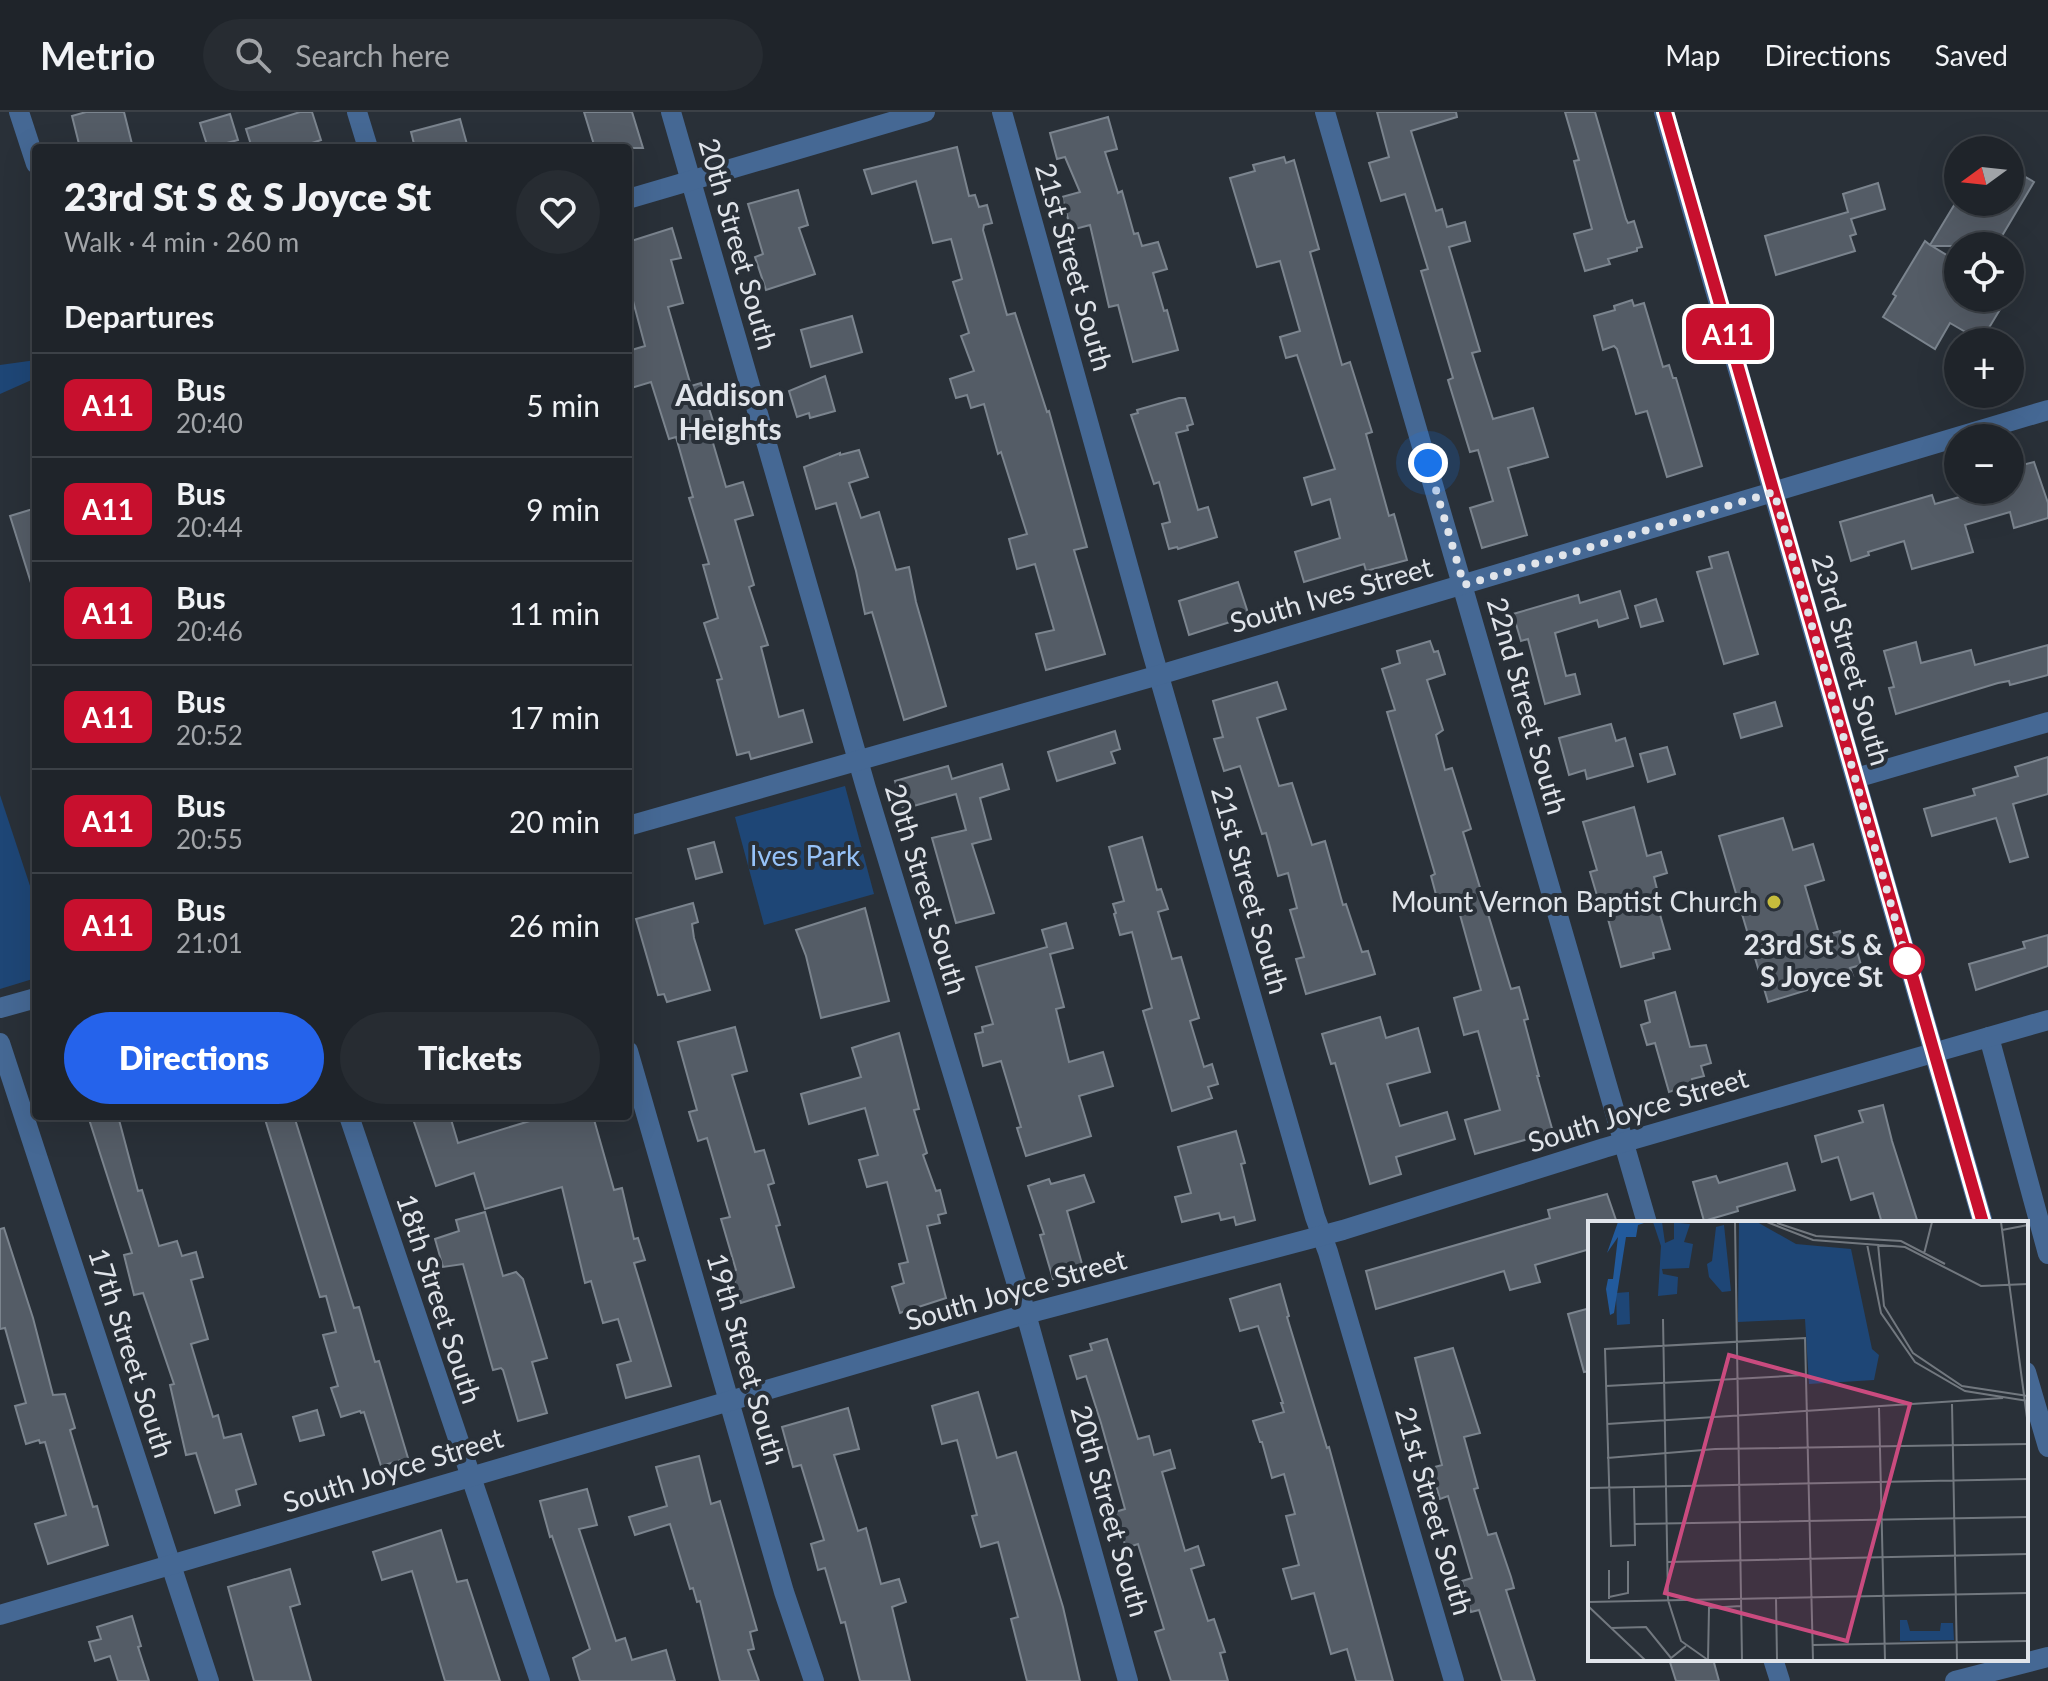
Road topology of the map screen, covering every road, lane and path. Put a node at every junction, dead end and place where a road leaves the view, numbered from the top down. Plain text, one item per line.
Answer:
1 (19, 112) edge
2 (357, 112) edge
3 (671, 112) edge
4 (925, 112) edge
5 (1002, 112) edge
6 (1325, 112) edge
7 (1664, 112) edge
8 (367, 144) edge
9 (32, 152) edge
10 (690, 180) junction
11 (632, 198) edge
12 (2048, 410) edge
13 (1774, 492) junction
14 (1464, 585) junction
15 (1159, 675) junction
16 (2048, 722) edge
17 (859, 760) junction
18 (1856, 778) junction
19 (632, 825) edge
20 (32, 999) edge
21 (0, 1008) edge
22 (2048, 1020) edge
23 (1989, 1037) junction
24 (0, 1043) edge
25 (1933, 1053) junction
26 (632, 1065) edge
27 (350, 1120) edge
28 (1624, 1142) junction
29 (1646, 1221) edge
30 (1982, 1221) edge
31 (1322, 1235) junction
32 (2048, 1254) edge
33 (1026, 1314) junction
34 (2028, 1379) edge
35 (730, 1403) junction
36 (2048, 1447) edge
37 (470, 1475) junction
38 (171, 1565) junction
39 (0, 1615) edge
40 (2048, 1657) edge
41 (1774, 1661) edge
42 (209, 1681) edge
43 (540, 1681) edge
44 (814, 1681) edge
45 (1128, 1681) edge
46 (1454, 1681) edge
47 (1780, 1681) edge
48 (1955, 1681) edge

1 - 9 street
2 - 8 street
3 - 10 street, 20th Street South
4 - 10 street
5 - 15 street, 21st Street South
6 - 14 street, 22nd Street South
7 - 13 street, 23rd Street South
10 - 11 street
10 - 17 street, 20th Street South
12 - 13 street, South Ives Street
13 - 14 street, South Ives Street
13 - 18 street, 23rd Street South
14 - 15 street, South Ives Street
14 - 28 street, 22nd Street South
15 - 17 street, South Ives Street
15 - 31 street, 21st Street South
16 - 18 street
17 - 19 street, South Ives Street
17 - 33 street, 20th Street South
18 - 25 street, 23rd Street South
20 - 21 street
22 - 23 street, South Joyce Street
23 - 25 street, South Joyce Street
23 - 32 street
24 - 38 street, 17th Street South
25 - 28 street, South Joyce Street
25 - 30 street, 23rd Street South
26 - 35 street, 19th Street South
27 - 37 street, 18th Street South
28 - 29 street, 22nd Street South
28 - 31 street, South Joyce Street
31 - 33 street, South Joyce Street
31 - 46 street, 21st Street South
33 - 35 street, South Joyce Street
33 - 45 street, 20th Street South
34 - 36 street
35 - 37 street, South Joyce Street
35 - 44 street, 19th Street South
37 - 38 street, South Joyce Street
37 - 43 street, 18th Street South
38 - 39 street, South Joyce Street
38 - 42 street, 17th Street South
40 - 48 street
41 - 47 street

